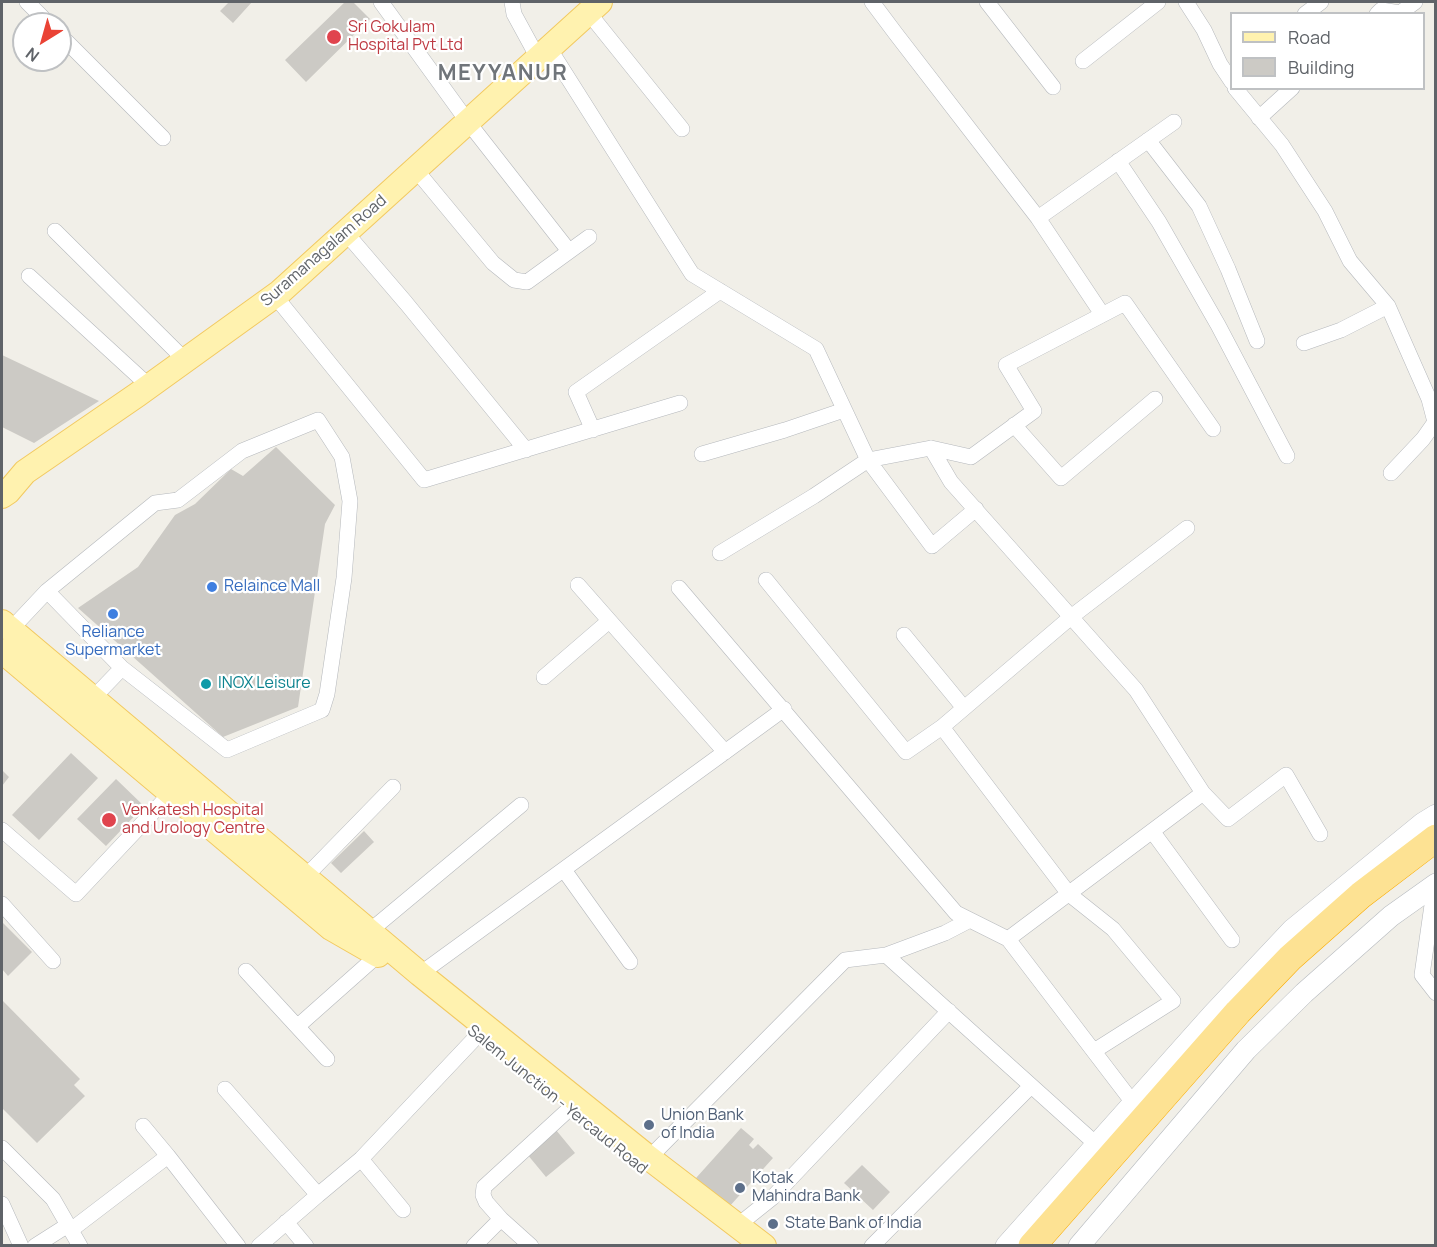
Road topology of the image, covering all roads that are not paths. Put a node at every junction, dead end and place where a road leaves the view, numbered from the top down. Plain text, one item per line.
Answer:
1 (381, 2) edge
2 (512, 2) edge
3 (872, 2) edge
4 (987, 2) edge
5 (1158, 2) edge
6 (1321, 2) edge
7 (1415, 2) edge
8 (1192, 4) edge
9 (594, 7) edge
10 (1308, 12) edge
11 (1379, 12) edge
12 (1394, 12) edge
13 (1401, 12) edge
14 (72, 47) edge
15 (543, 53) junction
16 (1083, 61) dead end
17 (1230, 79) edge
18 (1053, 87) dead end
19 (1237, 90) edge
20 (1290, 90) edge
21 (1259, 118) junction
22 (468, 122) junction
23 (1174, 122) dead end
24 (682, 129) dead end
25 (163, 138) dead end
26 (1148, 140) junction
27 (1118, 161) junction
28 (416, 170) junction
29 (1038, 218) junction
30 (55, 231) dead end
31 (346, 233) junction
32 (589, 237) dead end
33 (569, 251) junction
34 (29, 276) dead end
35 (720, 291) junction
36 (275, 296) junction
37 (1388, 306) junction
38 (1102, 314) junction
39 (1257, 341) dead end
40 (1304, 342) dead end
41 (185, 360) junction
42 (149, 386) junction
43 (1155, 399) dead end
44 (680, 403) dead end
45 (844, 410) junction
46 (1014, 425) junction
47 (1213, 429) dead end
48 (593, 430) junction
49 (931, 448) junction
50 (526, 450) junction
51 (702, 454) dead end
52 (1287, 456) dead end
53 (868, 460) junction
54 (25, 471) junction
55 (1391, 473) dead end
56 (2, 477) edge
57 (2, 496) edge
58 (976, 509) junction
59 (1187, 528) dead end
60 (720, 553) dead end
61 (766, 580) dead end
62 (578, 585) dead end
63 (680, 588) dead end
64 (47, 591) junction
65 (1071, 617) junction
66 (609, 621) junction
67 (5, 624) edge
68 (904, 635) dead end
69 (2, 651) edge
70 (122, 668) junction
71 (544, 677) dead end
72 (98, 693) junction
73 (964, 708) junction
74 (784, 709) junction
75 (942, 727) junction
76 (725, 752) junction
77 (393, 787) dead end
78 (171, 793) junction
79 (1203, 794) junction
80 (520, 805) dead end
81 (1436, 815) edge
82 (2, 830) edge
83 (1152, 831) junction
84 (1320, 834) dead end
85 (1436, 838) edge
86 (1436, 860) edge
87 (312, 870) junction
88 (564, 870) junction
89 (1435, 884) edge
90 (1069, 894) junction
91 (2, 904) edge
92 (340, 915) junction
93 (970, 920) junction
94 (377, 925) junction
95 (1008, 939) junction
96 (1232, 940) dead end
97 (378, 955) junction
98 (886, 955) junction
99 (53, 961) dead end
100 (630, 962) dead end
101 (246, 971) dead end
102 (420, 974) junction
103 (1436, 993) edge
104 (949, 1011) junction
105 (298, 1026) junction
106 (477, 1036) junction
107 (1094, 1051) junction
108 (327, 1059) dead end
109 (1031, 1086) junction
110 (225, 1089) dead end
111 (1134, 1104) junction
112 (567, 1111) junction
113 (143, 1126) dead end
114 (1096, 1144) junction
115 (2, 1148) edge
116 (168, 1156) junction
117 (649, 1158) junction
118 (361, 1159) junction
119 (318, 1195) junction
120 (2, 1204) edge
121 (403, 1210) dead end
122 (501, 1219) junction
123 (286, 1222) junction
124 (69, 1227) junction
125 (736, 1236) edge
126 (21, 1245) edge
127 (35, 1245) edge
128 (80, 1245) edge
129 (238, 1245) edge
130 (259, 1245) edge
131 (306, 1245) edge
132 (474, 1245) edge
133 (531, 1245) edge
134 (764, 1245) edge
135 (872, 1245) edge
136 (1006, 1245) edge
137 (1032, 1245) edge
138 (1056, 1245) edge
139 (1079, 1245) edge

1 - 22 street
2 - 15 street
3 - 29 street
4 - 18 street
5 - 16 street
6 - 10 street
7 - 13 street
8 - 17 street
9 - 15 main road, Suramanagalam Road
9 - 24 street
11 - 12 street
14 - 25 street
15 - 22 main road, Suramanagalam Road
15 - 35 street
19 - 21 street
20 - 21 street
21 - 37 street
22 - 28 main road, Suramanagalam Road
22 - 33 street
23 - 26 street
26 - 27 street
26 - 39 street
27 - 29 street
27 - 52 street
28 - 31 main road, Suramanagalam Road
28 - 33 street
29 - 38 street
30 - 41 street
31 - 36 main road, Suramanagalam Road
31 - 50 street
32 - 33 street
34 - 42 street
35 - 45 street
35 - 48 street
36 - 41 main road, Suramanagalam Road
36 - 50 street
37 - 40 street
37 - 55 street
38 - 46 street
38 - 47 street
41 - 42 main road, Suramanagalam Road
42 - 54 main road, Suramanagalam Road
43 - 46 street
44 - 48 street
45 - 51 street
45 - 53 street
46 - 49 street
48 - 50 street
49 - 53 street
49 - 58 street
53 - 58 street
53 - 60 street
54 - 56 main road
54 - 57 main road
58 - 65 street
59 - 65 street
61 - 75 street
62 - 66 street
63 - 74 street
64 - 67 street
64 - 70 street
64 - 70 street
65 - 73 street
65 - 79 street
66 - 71 street
66 - 76 street
67 - 72 main road
67 - 92 main road
68 - 73 street
69 - 78 main road
70 - 72 street
72 - 87 main road
73 - 75 street
74 - 76 street
74 - 93 street
75 - 90 street
76 - 88 street
77 - 87 street
78 - 82 street
78 - 97 main road
79 - 83 street
79 - 84 street
80 - 94 street
81 - 111 street
83 - 90 street
83 - 96 street
85 - 137 highway
86 - 138 highway
87 - 94 main road
88 - 100 street
88 - 102 street
89 - 103 street
89 - 139 street
90 - 95 street
90 - 107 street
91 - 99 street
92 - 97 main road
92 - 102 main road
93 - 95 street
93 - 98 street
94 - 102 main road
95 - 107 street
97 - 105 street
97 - 106 main road, Salem Junction - Yercaud Road
98 - 104 street
98 - 117 street
101 - 105 street
102 - 117 main road
104 - 109 street
104 - 125 street
105 - 108 street
106 - 112 main road, Salem Junction - Yercaud Road
106 - 118 street
107 - 111 street
109 - 114 street
109 - 135 street
110 - 119 street
111 - 114 street
112 - 122 street
112 - 125 main road, Salem Junction - Yercaud Road
113 - 116 street
114 - 136 street
115 - 124 street
116 - 124 street
116 - 129 street
117 - 125 main road
118 - 119 street
118 - 121 street
119 - 123 street
120 - 126 street
122 - 132 street
122 - 133 street
123 - 130 street
123 - 131 street
124 - 127 street
124 - 128 street
125 - 134 main road

